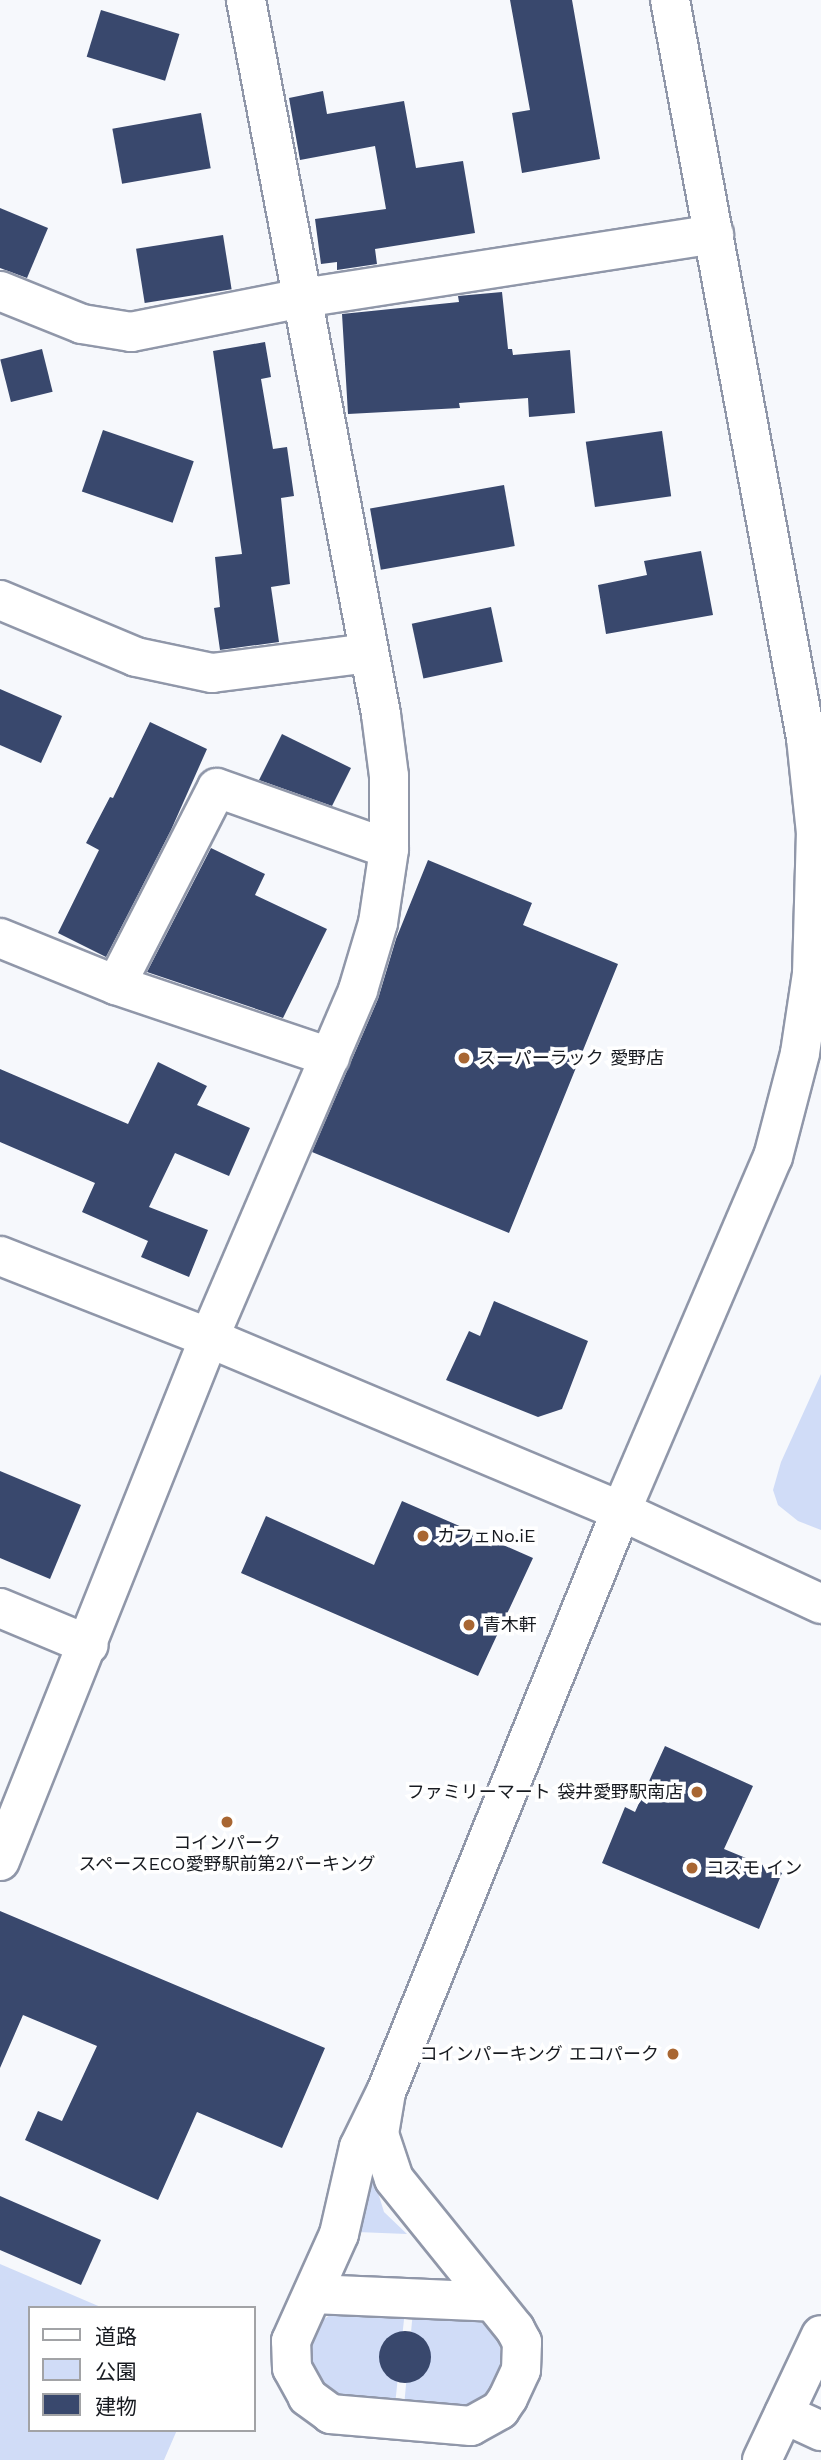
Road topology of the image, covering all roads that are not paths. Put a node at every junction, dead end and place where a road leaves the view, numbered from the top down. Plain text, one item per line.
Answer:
1 (246, 0) edge
2 (670, 0) edge
3 (714, 234) junction
4 (0, 291) edge
5 (302, 298) junction
6 (0, 600) edge
7 (368, 653) junction
8 (389, 849) junction
9 (0, 938) edge
10 (116, 985) junction
11 (330, 1056) junction
12 (0, 1256) edge
13 (209, 1338) junction
14 (621, 1511) junction
15 (821, 1604) edge
16 (0, 1608) edge
17 (89, 1645) junction
18 (0, 1861) edge
19 (386, 2092) junction
20 (313, 2294) junction
21 (493, 2302) junction
22 (821, 2335) edge
23 (784, 2414) junction
24 (821, 2431) edge
25 (762, 2460) edge

1 - 5 street
2 - 3 street
3 - 5 street
3 - 14 street
4 - 5 street
5 - 7 street
6 - 7 street
7 - 8 street
8 - 10 street
8 - 11 street
9 - 10 street
10 - 11 street
11 - 13 street
12 - 13 street
13 - 14 street
13 - 17 street
14 - 15 street
14 - 19 street
16 - 17 street
17 - 18 street
19 - 20 street
19 - 21 street
20 - 21 street
20 - 21 street
22 - 23 street
23 - 24 street
23 - 25 street

